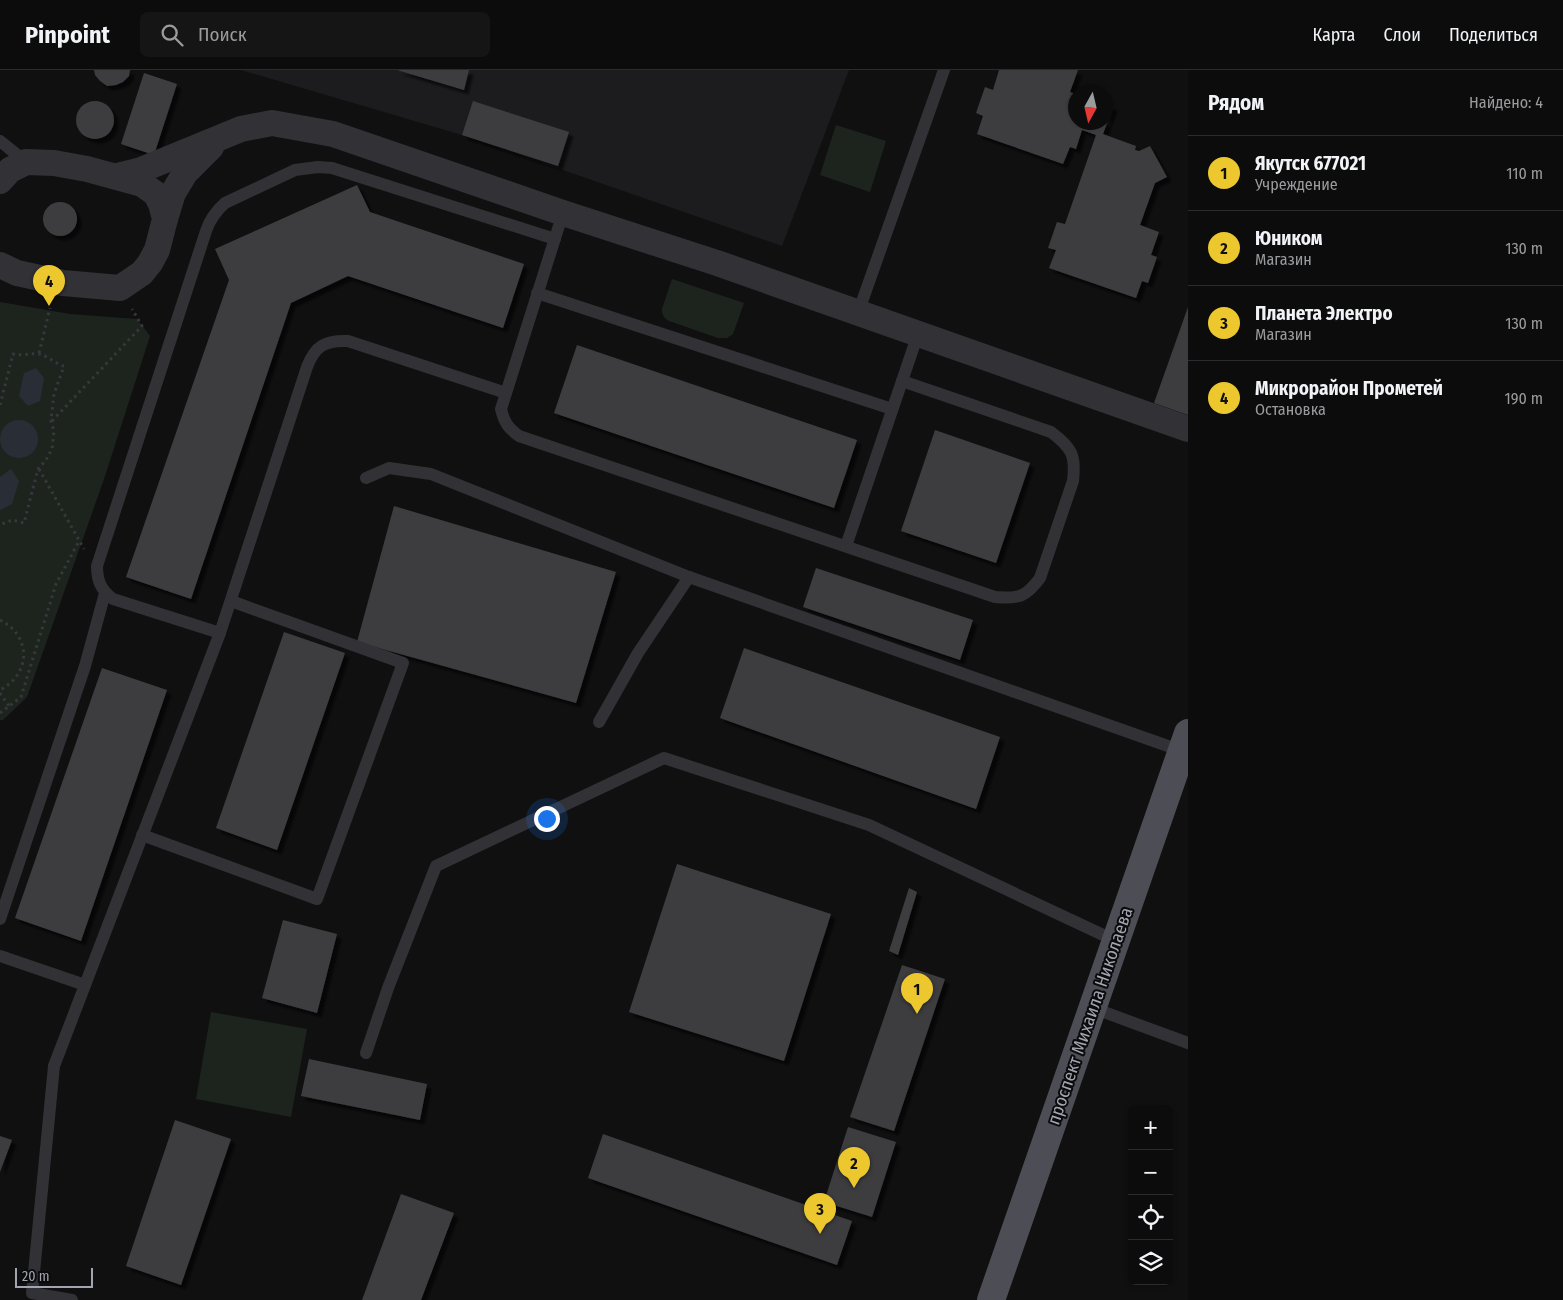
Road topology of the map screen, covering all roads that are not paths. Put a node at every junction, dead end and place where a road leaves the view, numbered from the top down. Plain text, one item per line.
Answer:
1 (944, 70) edge
2 (220, 137) junction
3 (0, 141) edge
4 (26, 162) junction
5 (117, 176) junction
6 (0, 181) edge
7 (563, 213) junction
8 (165, 219) junction
9 (555, 239) junction
10 (0, 265) edge
11 (537, 294) junction
12 (858, 313) junction
13 (918, 334) junction
14 (902, 381) junction
15 (506, 393) junction
16 (892, 409) junction
17 (1188, 429) edge
18 (366, 478) dead end
19 (846, 546) junction
20 (689, 578) junction
21 (105, 593) junction
22 (231, 601) junction
23 (220, 633) junction
24 (599, 722) dead end
25 (1185, 742) edge
26 (1180, 780) edge
27 (142, 835) junction
28 (0, 919) edge
29 (1116, 941) junction
30 (0, 956) edge
31 (85, 985) junction
32 (1092, 1008) junction
33 (1188, 1043) edge
34 (366, 1053) dead end
35 (72, 1300) edge
36 (991, 1300) edge

1 - 12 lane
2 - 5 street
2 - 7 street
2 - 8 street
3 - 4 lane
4 - 5 street
4 - 6 street
5 - 8 street
7 - 9 lane
7 - 12 street
8 - 10 street
9 - 11 lane
9 - 21 lane
11 - 15 lane
11 - 16 lane
12 - 13 street
13 - 14 lane
13 - 17 street
14 - 16 lane
14 - 19 lane
15 - 19 lane
15 - 22 lane
16 - 19 lane
18 - 20 lane
20 - 24 lane
20 - 25 lane
21 - 23 lane
21 - 28 lane
22 - 23 lane
22 - 27 lane
23 - 27 lane
25 - 26 main road, проспект Михаила Николаева
26 - 29 main road, проспект Михаила Николаева
27 - 31 lane
29 - 32 main road, проспект Михаила Николаева
29 - 34 lane
30 - 31 lane
31 - 35 lane
32 - 33 lane
32 - 36 main road, проспект Михаила Николаева

